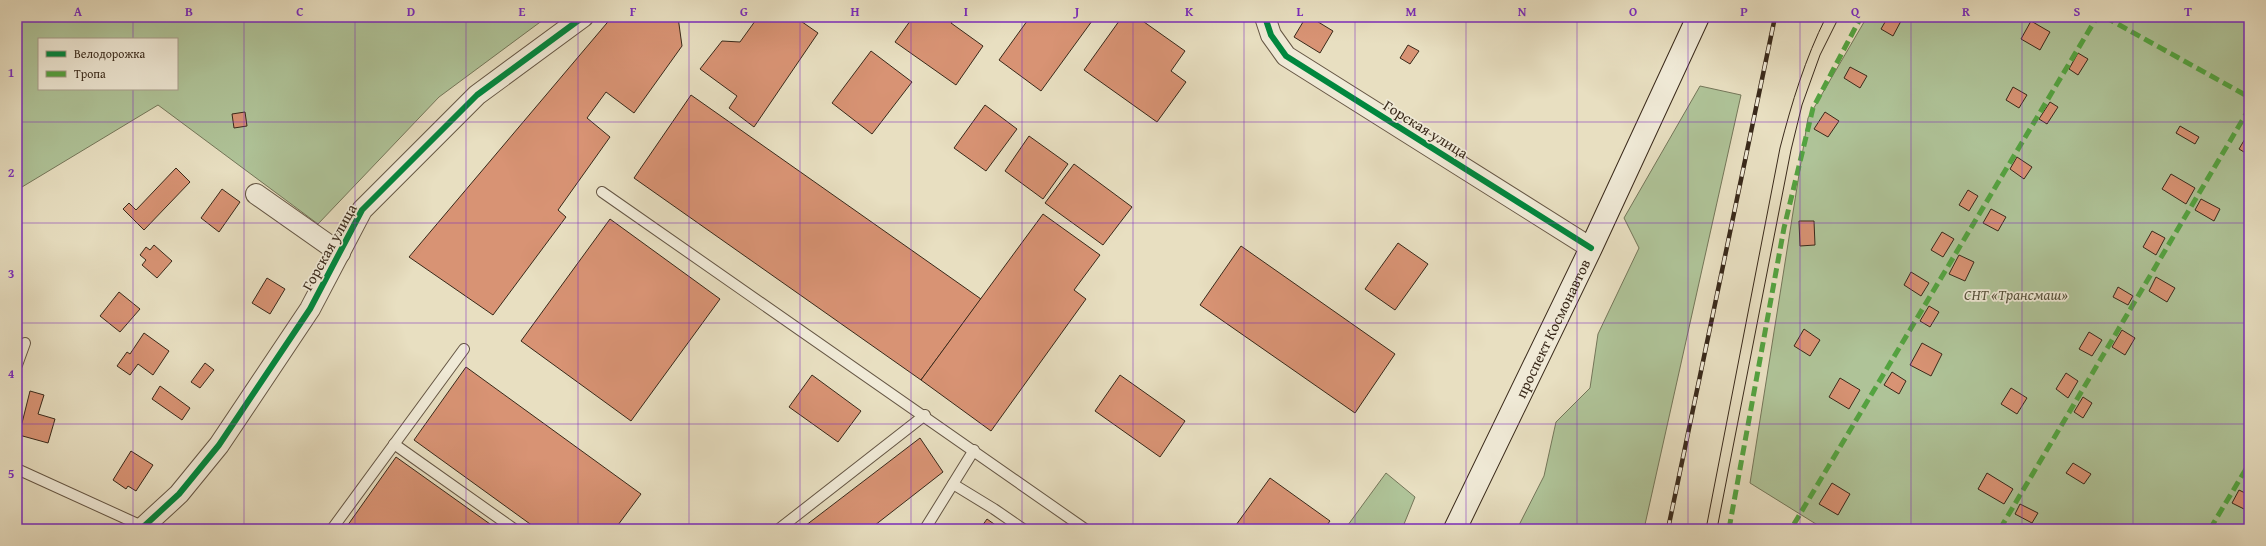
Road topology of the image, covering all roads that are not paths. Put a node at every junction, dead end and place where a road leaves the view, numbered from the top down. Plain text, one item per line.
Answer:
1 (582, 17) edge
2 (1265, 17) edge
3 (1698, 17) edge
4 (602, 192) dead end
5 (256, 194) dead end
6 (1591, 248) junction
7 (340, 253) junction
8 (25, 343) dead end
9 (464, 349) dead end
10 (17, 365) edge
11 (925, 416) junction
12 (394, 444) junction
13 (974, 450) junction
14 (17, 469) edge
15 (953, 484) junction
16 (141, 528) edge
17 (332, 529) edge
18 (514, 529) edge
19 (779, 529) edge
20 (925, 529) edge
21 (1023, 529) edge
22 (1085, 529) edge
23 (1455, 529) edge

1 - 7 street, Горская улица
2 - 6 street, Горская улица
3 - 6 main road, проспект Космонавтов
4 - 11 lane
5 - 7 street
6 - 23 main road, проспект Космонавтов
7 - 16 street, Горская улица
8 - 10 lane
9 - 12 lane
11 - 13 lane
11 - 19 lane
12 - 17 lane
12 - 18 lane
13 - 15 lane
13 - 22 lane
14 - 16 lane
15 - 20 lane
15 - 21 lane

